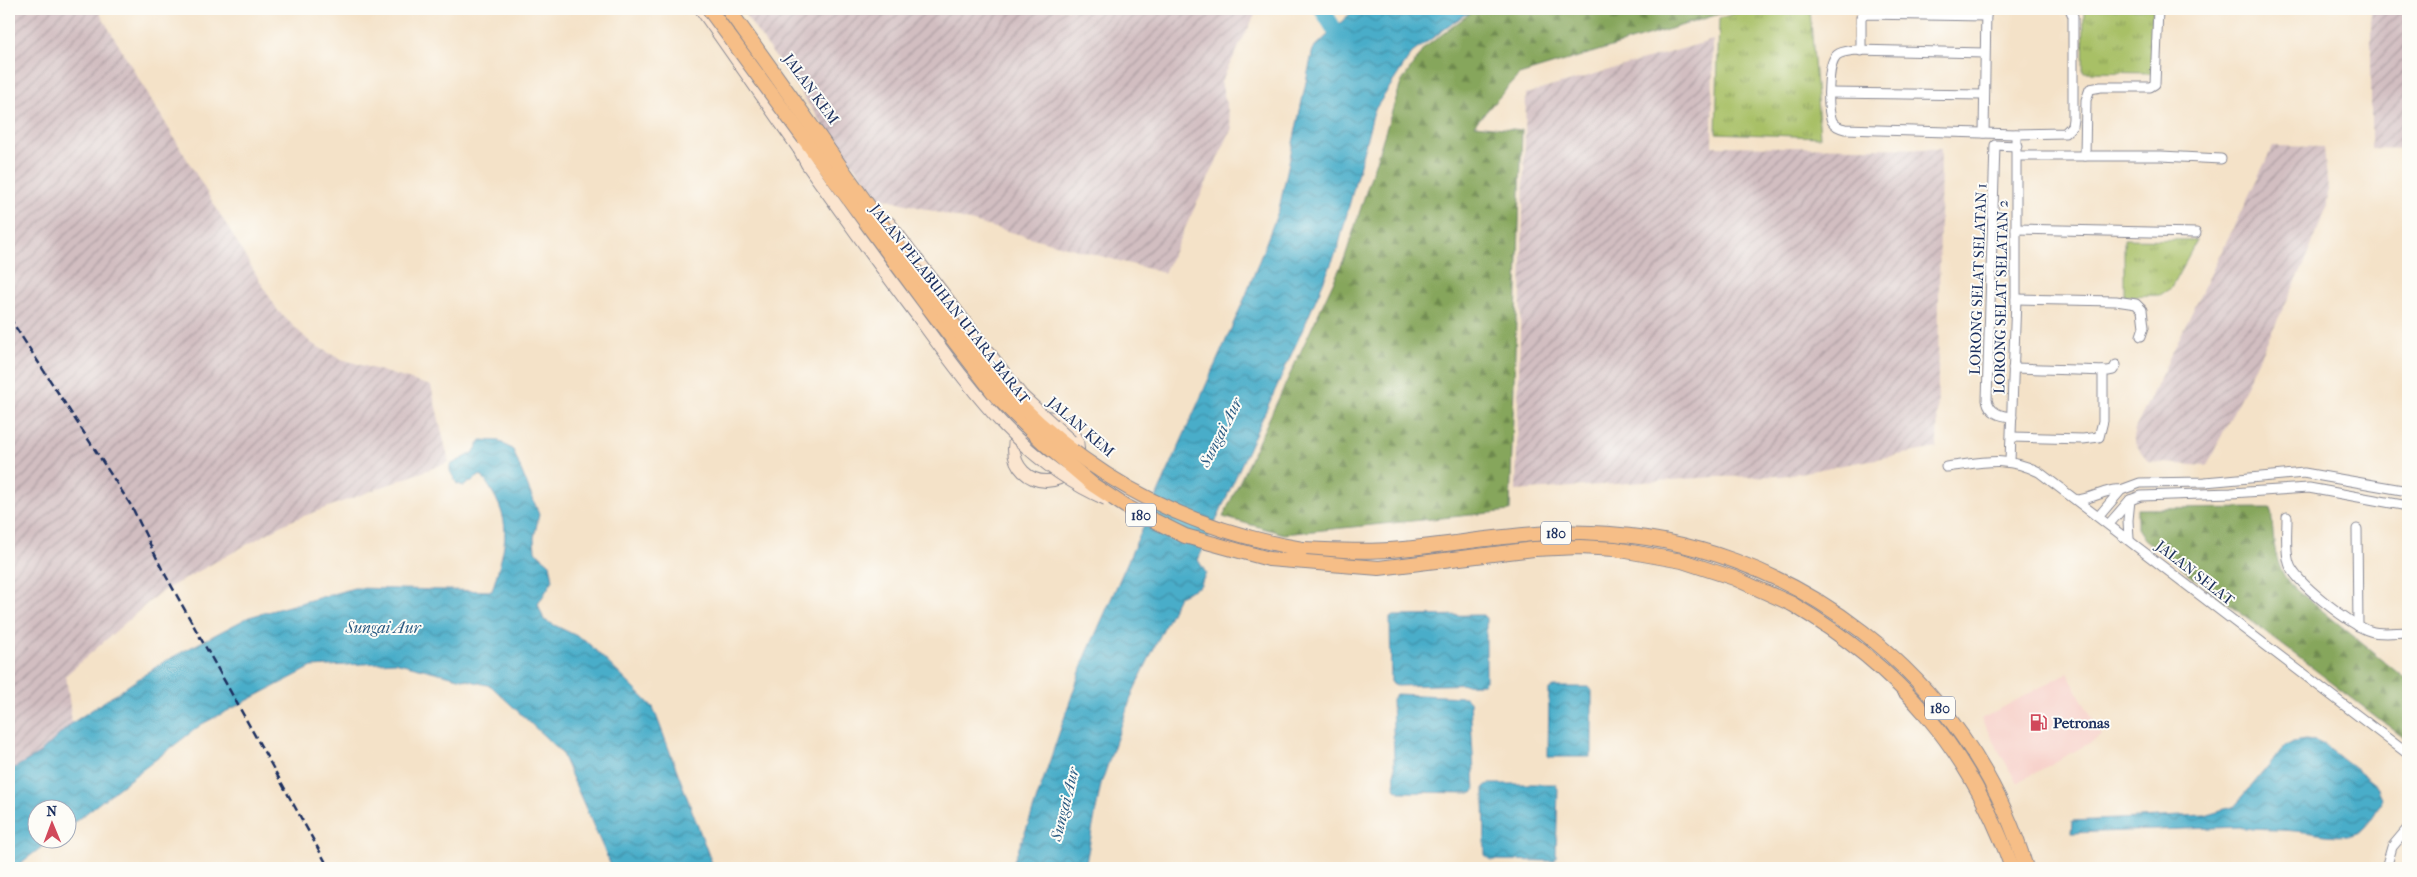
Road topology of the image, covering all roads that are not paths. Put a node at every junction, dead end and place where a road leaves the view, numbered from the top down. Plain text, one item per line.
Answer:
1 (701, 9) edge
2 (709, 9) edge
3 (728, 9) edge
4 (732, 9) edge
5 (2070, 9) edge
6 (2158, 9) edge
7 (1986, 12) edge
8 (1860, 51) junction
9 (1984, 53) junction
10 (1829, 93) junction
11 (1984, 95) junction
12 (1984, 133) junction
13 (2016, 134) junction
14 (2016, 146) junction
15 (799, 149) junction
16 (2017, 156) junction
17 (2085, 156) junction
18 (2221, 159) dead end
19 (862, 190) junction
20 (2016, 229) junction
21 (2196, 233) dead end
22 (2016, 299) junction
23 (2141, 336) dead end
24 (2116, 365) dead end
25 (2013, 368) junction
26 (2103, 371) junction
27 (2012, 416) junction
28 (1037, 418) junction
29 (1019, 431) junction
30 (2012, 437) junction
31 (2010, 461) junction
32 (1946, 467) dead end
33 (2121, 490) junction
34 (2408, 491) edge
35 (1136, 494) junction
36 (2077, 500) junction
37 (2130, 500) junction
38 (1125, 506) junction
39 (2408, 506) edge
40 (2099, 516) junction
41 (2287, 517) dead end
42 (2109, 524) junction
43 (2357, 529) dead end
44 (2129, 539) junction
45 (2358, 626) junction
46 (2408, 632) edge
47 (2408, 754) edge
48 (2407, 830) edge
49 (2012, 868) edge
50 (2026, 868) edge
51 (2386, 868) edge

1 - 15 street
2 - 38 main road, JALAN PELABUHAN UTARA-BARAT / 180, bridge
3 - 35 main road, JALAN PELABUHAN UTARA-BARAT / 180, bridge
4 - 19 street, JALAN KEM
5 - 13 street
6 - 17 street
7 - 8 street
7 - 9 street
8 - 9 street
8 - 10 street
9 - 11 street
10 - 11 street
10 - 12 street
11 - 12 street
12 - 13 street
13 - 14 street, LORONG SELAT SELATAN 2
14 - 16 street, LORONG SELAT SELATAN 2
14 - 27 street, LORONG SELAT SELATAN 1
15 - 29 street
15 - 38 street, bridge
16 - 17 street
16 - 20 street, LORONG SELAT SELATAN 2
17 - 18 street
19 - 28 street, JALAN KEM
19 - 35 street, JALAN KEM, bridge
20 - 21 street
20 - 22 street, LORONG SELAT SELATAN 2
22 - 23 street
22 - 25 street, LORONG SELAT SELATAN 2
24 - 26 street
25 - 26 street
25 - 27 street, LORONG SELAT SELATAN 2
26 - 30 street
27 - 30 street, LORONG SELAT SELATAN 2
28 - 29 street
28 - 29 street
30 - 31 street, LORONG SELAT SELATAN 2
31 - 32 street, JALAN SELAT
31 - 36 street, JALAN SELAT
33 - 34 street
33 - 36 street
33 - 40 street
35 - 50 main road, JALAN PELABUHAN UTARA-BARAT / 180, bridge
36 - 40 street, JALAN SELAT
37 - 39 street
37 - 42 street
37 - 44 street
38 - 49 main road, JALAN PELABUHAN UTARA-BARAT / 180, bridge
40 - 42 street, JALAN SELAT
41 - 45 street
42 - 44 street, JALAN SELAT
43 - 45 street
44 - 47 street, JALAN SELAT
45 - 46 street
48 - 51 street

